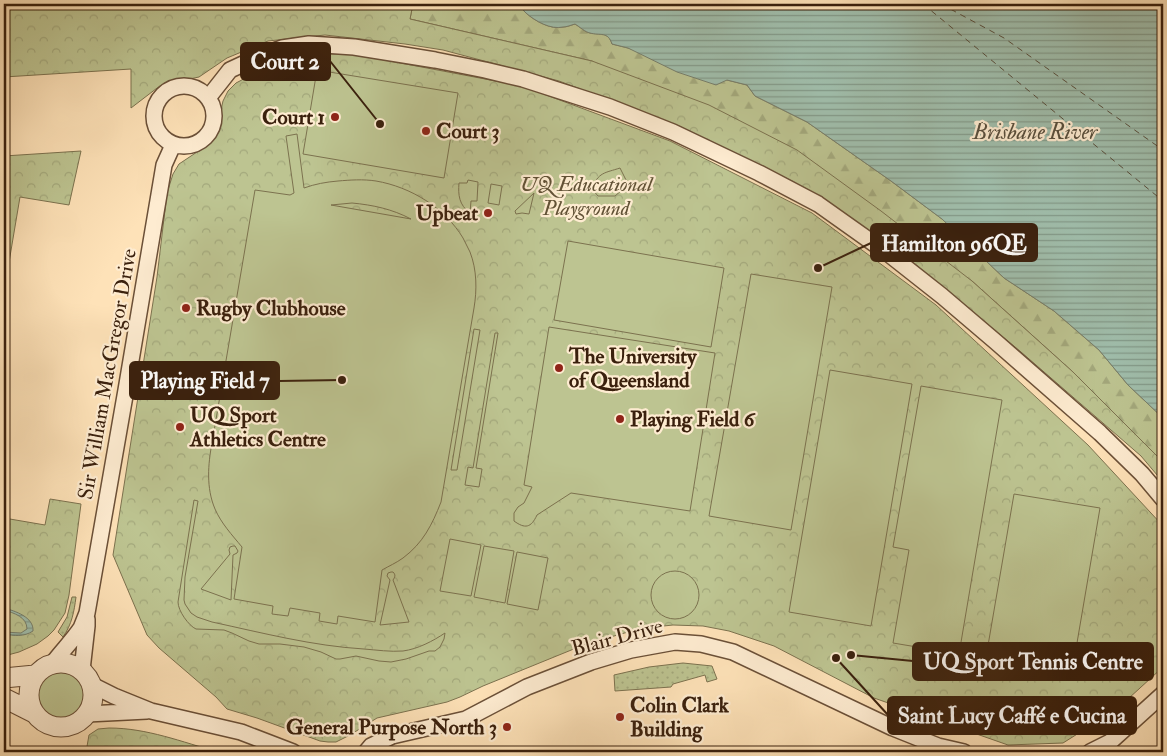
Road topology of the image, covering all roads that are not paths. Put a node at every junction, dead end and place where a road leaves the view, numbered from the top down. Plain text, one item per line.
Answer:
1 (208, 98) junction
2 (173, 145) junction
3 (1163, 499) edge
4 (87, 613) junction
5 (53, 663) junction
6 (35, 675) junction
7 (87, 677) junction
8 (4, 678) edge
9 (1163, 694) edge
10 (4, 698) edge
11 (151, 711) junction
12 (34, 713) junction
13 (88, 714) junction
14 (293, 752) edge
15 (366, 752) edge
16 (964, 752) edge
17 (1090, 752) edge

1 - 2 street
1 - 2 street
1 - 3 street
2 - 4 street, Sir William MacGregor Drive
4 - 5 street, Sir William MacGregor Drive
4 - 7 street, Sir William MacGregor Drive
5 - 6 street
5 - 7 street
6 - 8 street
6 - 12 street
7 - 11 street
7 - 13 street
9 - 17 street
10 - 12 street
11 - 13 street
11 - 14 street
12 - 13 street
15 - 16 street, Blair Drive

